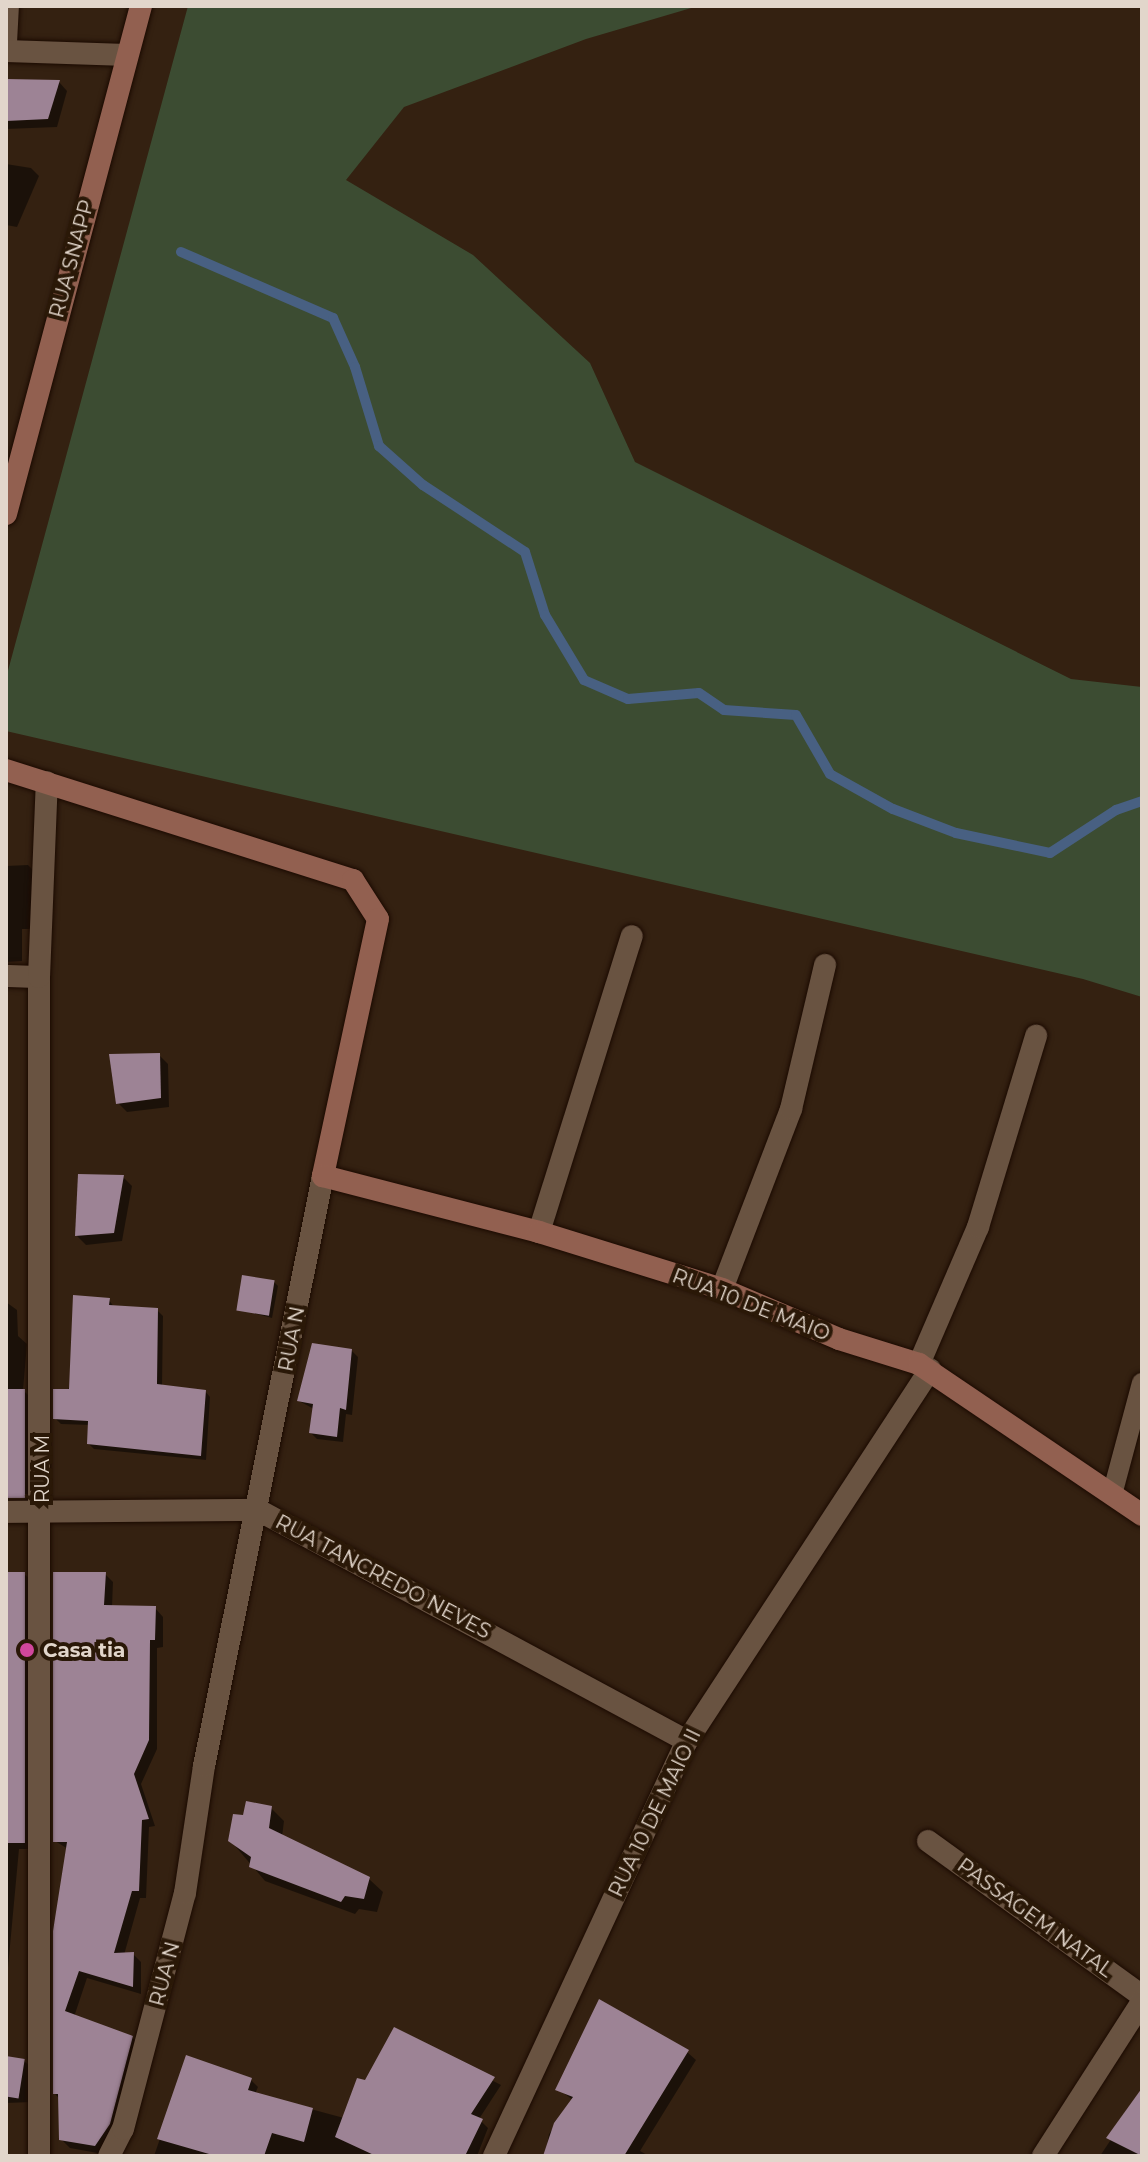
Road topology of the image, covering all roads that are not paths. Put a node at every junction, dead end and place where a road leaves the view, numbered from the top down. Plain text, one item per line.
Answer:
1 (8, 6) edge
2 (141, 6) edge
3 (6, 43) edge
4 (6, 51) edge
5 (127, 55) junction
6 (10, 481) edge
7 (6, 514) edge
8 (6, 770) edge
9 (47, 782) junction
10 (632, 936) dead end
11 (825, 965) dead end
12 (6, 976) edge
13 (39, 977) junction
14 (1036, 1036) dead end
15 (323, 1176) junction
16 (539, 1232) junction
17 (722, 1289) junction
18 (924, 1367) junction
19 (1142, 1383) edge
20 (1113, 1491) junction
21 (258, 1510) junction
22 (6, 1512) edge
23 (43, 1513) junction
24 (1142, 1515) edge
25 (687, 1741) junction
26 (928, 1841) dead end
27 (1142, 1996) edge
28 (1142, 2002) edge
29 (39, 2156) edge
30 (109, 2156) edge
31 (494, 2156) edge
32 (1043, 2156) edge

1 - 3 street
2 - 5 main road, RUA SNAPP
4 - 5 street
5 - 6 main road, RUA SNAPP
6 - 7 main road, RUA SNAPP
8 - 9 main road, RUA N
9 - 13 street, RUA M
9 - 15 main road, RUA N
10 - 16 street
11 - 17 street
12 - 13 street
13 - 23 street, RUA M
14 - 18 street, RUA 10 DE MAIO II
15 - 16 main road, RUA 10 DE MAIO
15 - 21 street, RUA N
16 - 17 main road, RUA 10 DE MAIO
17 - 18 main road, RUA 10 DE MAIO
18 - 20 main road, RUA 10 DE MAIO
18 - 25 street, RUA 10 DE MAIO II
19 - 20 lane
20 - 24 main road, RUA 10 DE MAIO
21 - 23 street, RUA TANCREDO NEVES
21 - 25 street, RUA TANCREDO NEVES
21 - 30 street, RUA N
22 - 23 street, RUA TANCREDO NEVES
23 - 29 street, RUA M
25 - 31 street, RUA 10 DE MAIO II
26 - 27 street, PASSAGEM NATAL
28 - 32 street

